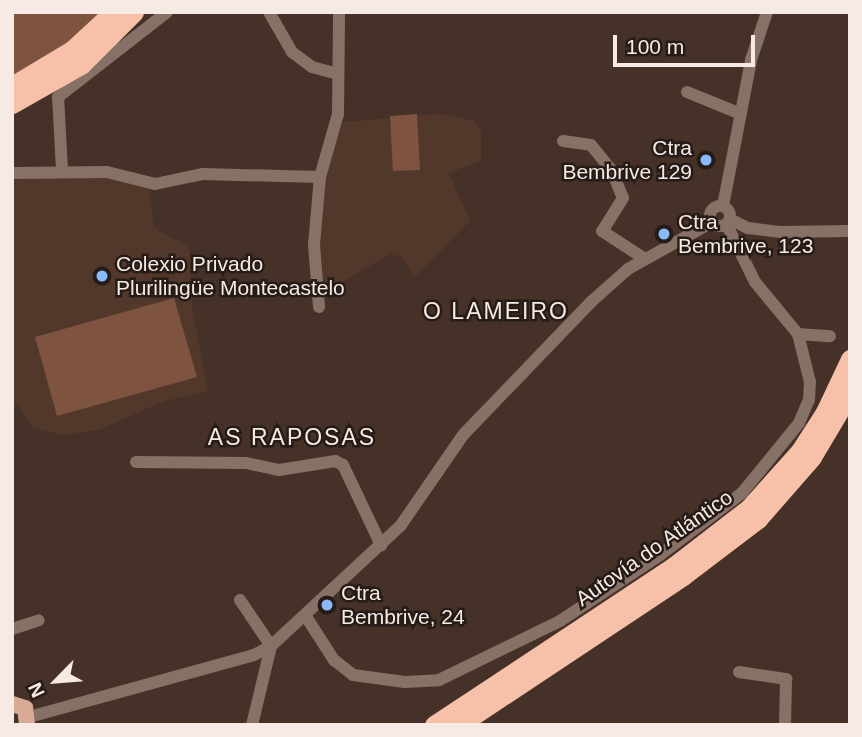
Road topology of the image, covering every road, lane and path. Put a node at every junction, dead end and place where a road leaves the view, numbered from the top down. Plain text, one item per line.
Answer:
1 (113, 12) edge
2 (134, 12) edge
3 (167, 12) edge
4 (269, 12) edge
5 (340, 12) edge
6 (768, 12) edge
7 (338, 74) junction
8 (12, 86) edge
9 (687, 92) dead end
10 (12, 104) edge
11 (741, 114) junction
12 (563, 141) dead end
13 (62, 170) junction
14 (12, 173) edge
15 (320, 177) junction
16 (723, 206) junction
17 (712, 222) junction
18 (728, 222) junction
19 (850, 231) edge
20 (645, 259) junction
21 (319, 307) dead end
22 (799, 334) junction
23 (830, 337) dead end
24 (850, 359) edge
25 (850, 393) edge
26 (136, 462) dead end
27 (381, 545) junction
28 (240, 600) dead end
29 (305, 615) junction
30 (39, 620) dead end
31 (12, 629) edge
32 (271, 646) junction
33 (739, 672) dead end
34 (31, 716) edge
35 (252, 725) edge
36 (434, 725) edge
37 (459, 725) edge
38 (785, 725) edge

1 - 8 highway
2 - 10 highway
3 - 13 street
4 - 7 street
5 - 7 street
6 - 11 street
7 - 15 street
9 - 11 street
11 - 16 street
12 - 20 street
13 - 14 street
13 - 15 street
15 - 21 street
16 - 17 street
16 - 18 street
17 - 18 street
17 - 20 street
18 - 19 street
18 - 22 street
20 - 27 street
22 - 23 street
22 - 29 street
24 - 36 highway, Autovía do Atlántico
25 - 37 highway, Autovía do Atlántico
26 - 27 street
27 - 29 street
28 - 32 street
29 - 32 street
30 - 31 street
32 - 34 street
32 - 35 street
33 - 38 street

